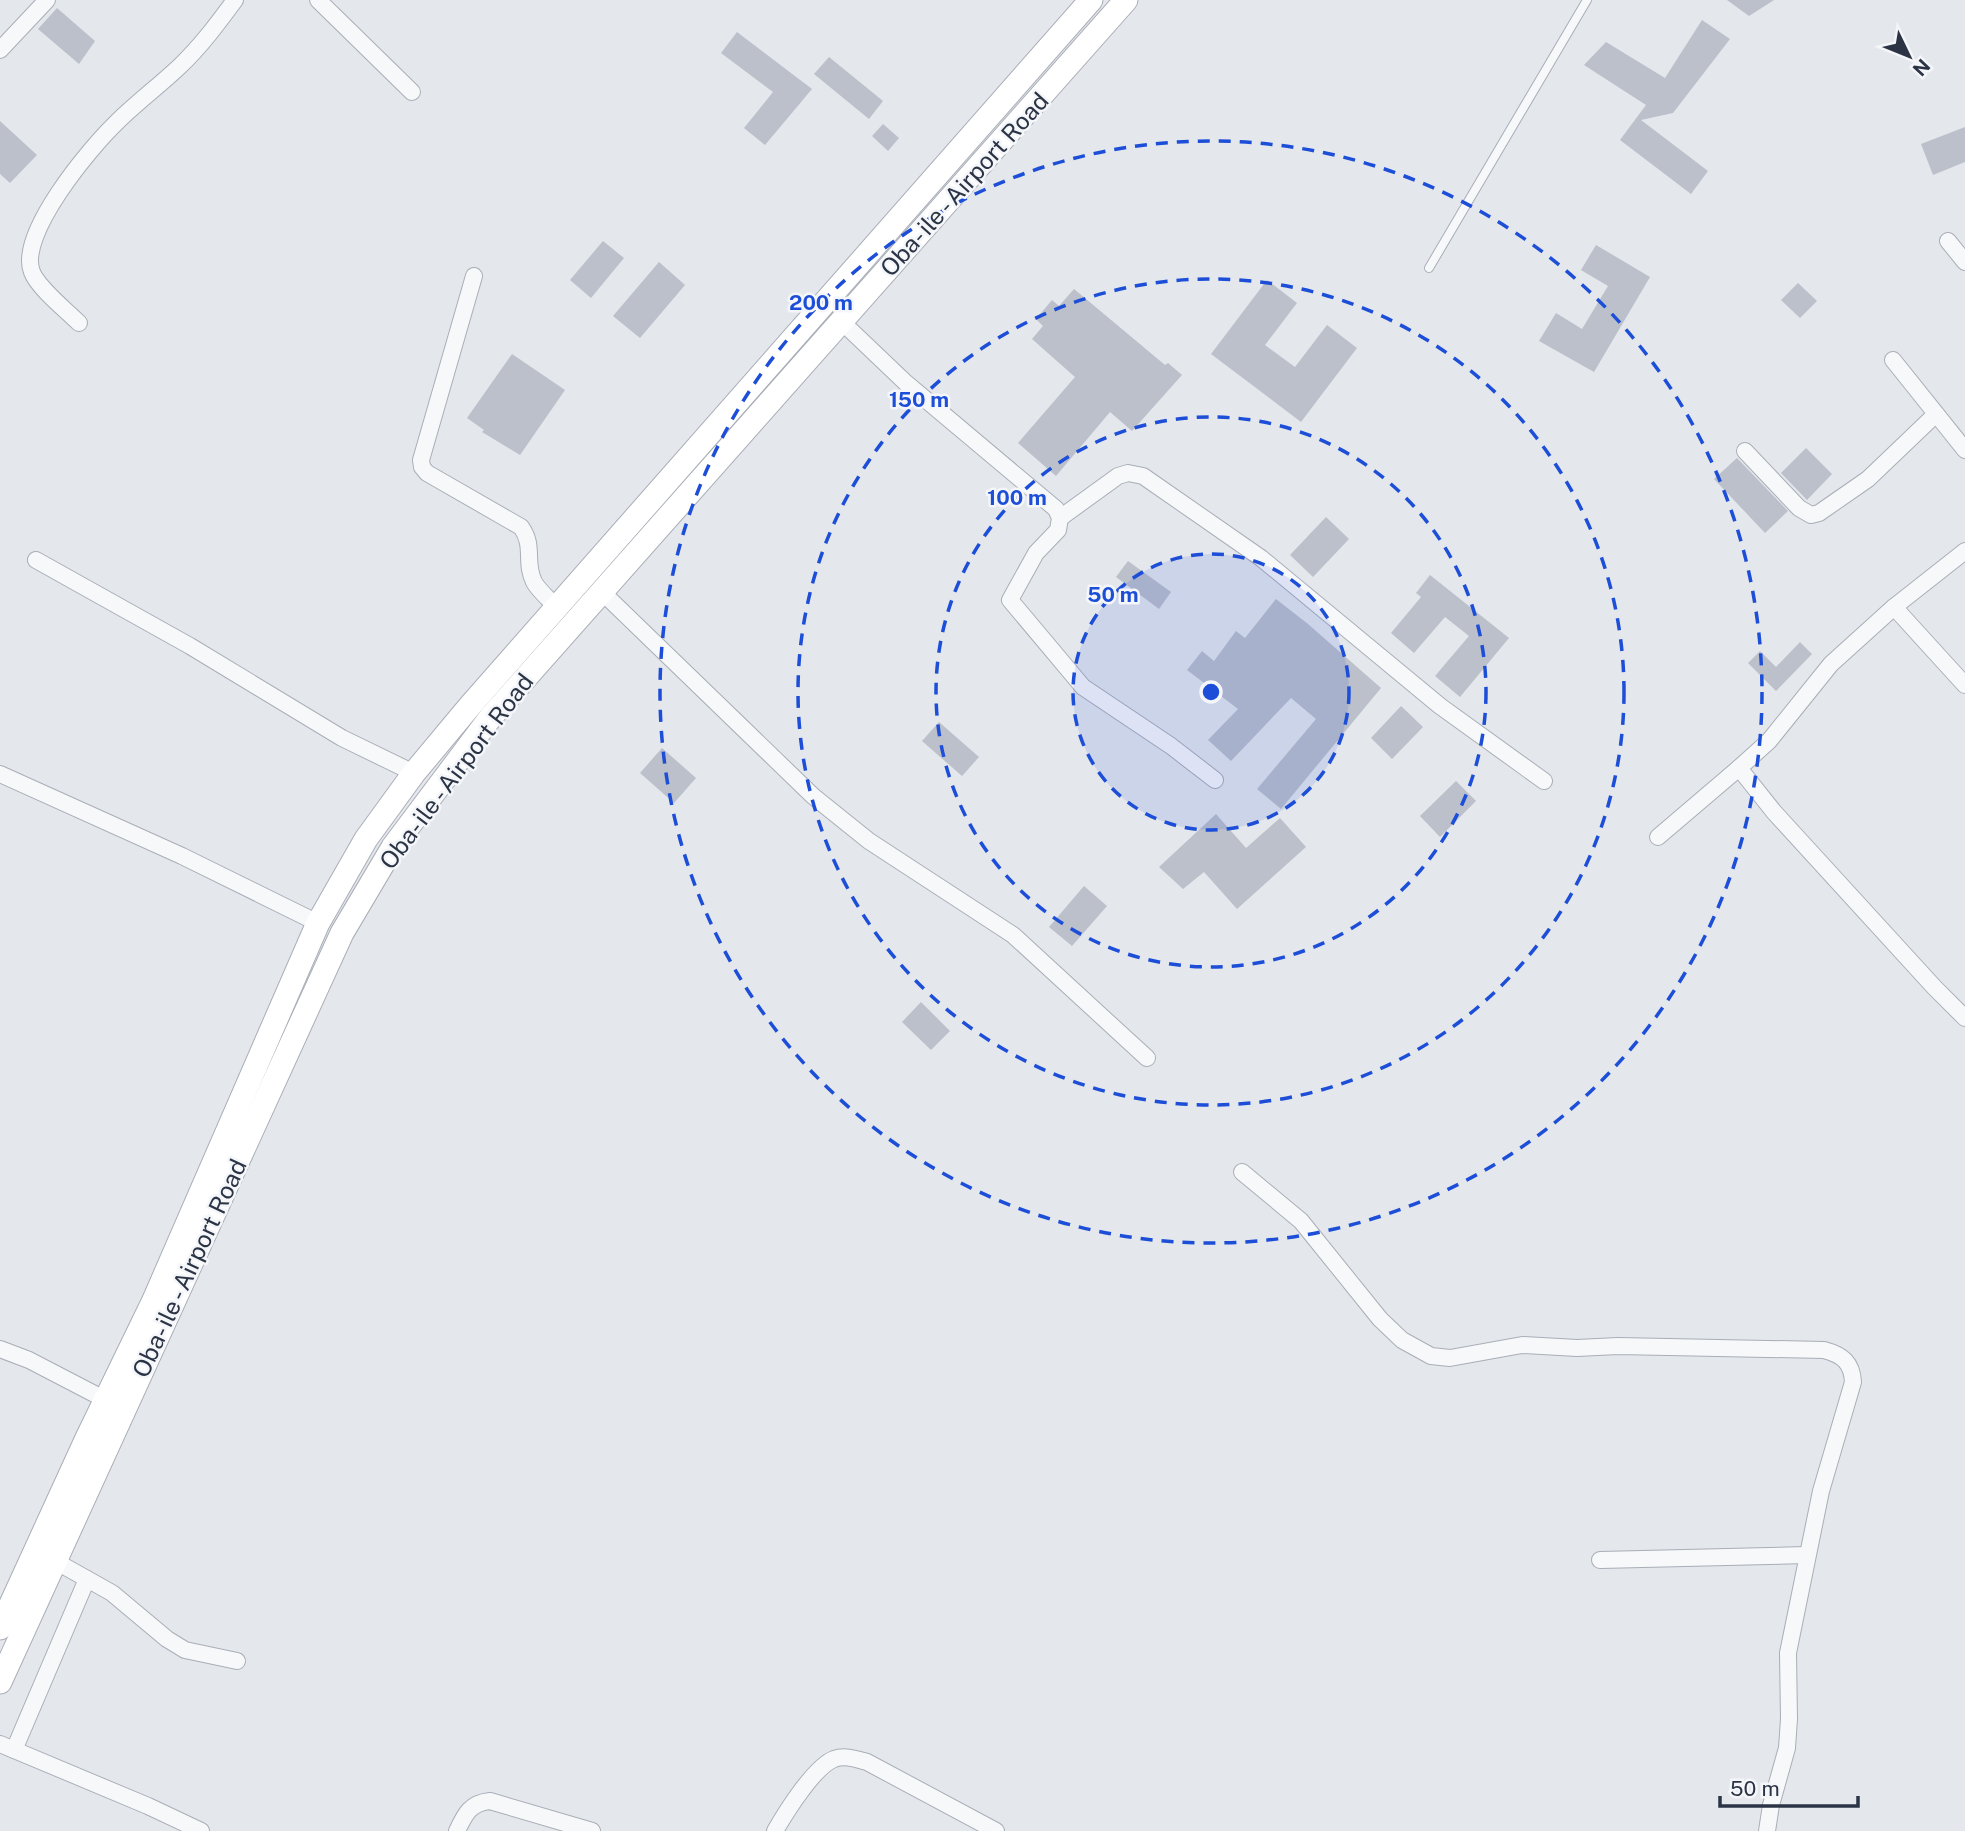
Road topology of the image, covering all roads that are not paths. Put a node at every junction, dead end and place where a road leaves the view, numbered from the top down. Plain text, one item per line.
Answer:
1 (47, 0) edge
2 (234, 0) edge
3 (318, 0) edge
4 (1091, 0) edge
5 (1126, 0) edge
6 (1587, 0) edge
7 (0, 50) edge
8 (1013, 90) junction
9 (412, 92) dead end
10 (1034, 105) junction
11 (1948, 241) dead end
12 (1965, 262) edge
13 (1429, 268) dead end
14 (474, 276) dead end
15 (842, 322) junction
16 (79, 323) dead end
17 (1893, 360) dead end
18 (1936, 414) junction
19 (1965, 450) edge
20 (1745, 451) dead end
21 (1060, 518) junction
22 (1965, 551) edge
23 (36, 559) dead end
24 (601, 591) junction
25 (1894, 607) junction
26 (557, 608) junction
27 (1965, 685) edge
28 (1739, 768) junction
29 (414, 773) junction
30 (0, 774) edge
31 (1215, 780) dead end
32 (1544, 782) dead end
33 (1658, 837) dead end
34 (318, 923) junction
35 (1965, 1018) edge
36 (1147, 1058) dead end
37 (1242, 1172) dead end
38 (0, 1349) edge
39 (106, 1400) junction
40 (97, 1442) junction
41 (1807, 1555) junction
42 (1600, 1560) dead end
43 (55, 1561) junction
44 (87, 1579) junction
45 (0, 1628) edge
46 (237, 1661) dead end
47 (0, 1682) edge
48 (7, 1747) edge
49 (201, 1831) edge
50 (457, 1831) edge
51 (592, 1831) edge
52 (775, 1831) edge
53 (996, 1831) edge
54 (1767, 1831) edge

1 - 7 street
2 - 16 street
3 - 9 street
4 - 8 main road, Oba- ile - Airport Road
5 - 10 main road, Oba- ile - Airport Road
6 - 13 lane
8 - 10 main road
8 - 26 main road, Oba- ile - Airport Road
10 - 15 main road, Oba- ile - Airport Road
11 - 12 street
14 - 26 street
15 - 21 street
15 - 24 main road, Oba- ile - Airport Road
17 - 18 street
18 - 19 street
18 - 20 street
21 - 31 street
21 - 32 street
22 - 25 street
23 - 29 street
24 - 36 street
24 - 40 main road, Oba- ile - Airport Road
25 - 27 street
25 - 28 street
26 - 29 main road, Oba- ile - Airport Road
28 - 33 street
28 - 35 street
29 - 34 main road, Oba- ile - Airport Road
30 - 34 street
34 - 39 main road, Oba- ile - Airport Road
37 - 41 street
38 - 39 street
39 - 40 main road, Oba- ile - Airport Road
40 - 43 main road, Oba- ile - Airport Road
40 - 45 main road, Oba- ile - Airport Road
41 - 42 street
41 - 54 street
43 - 44 street
43 - 47 main road, Oba- ile - Airport Road
44 - 46 street
44 - 48 street
48 - 49 street
50 - 51 street
52 - 53 street

